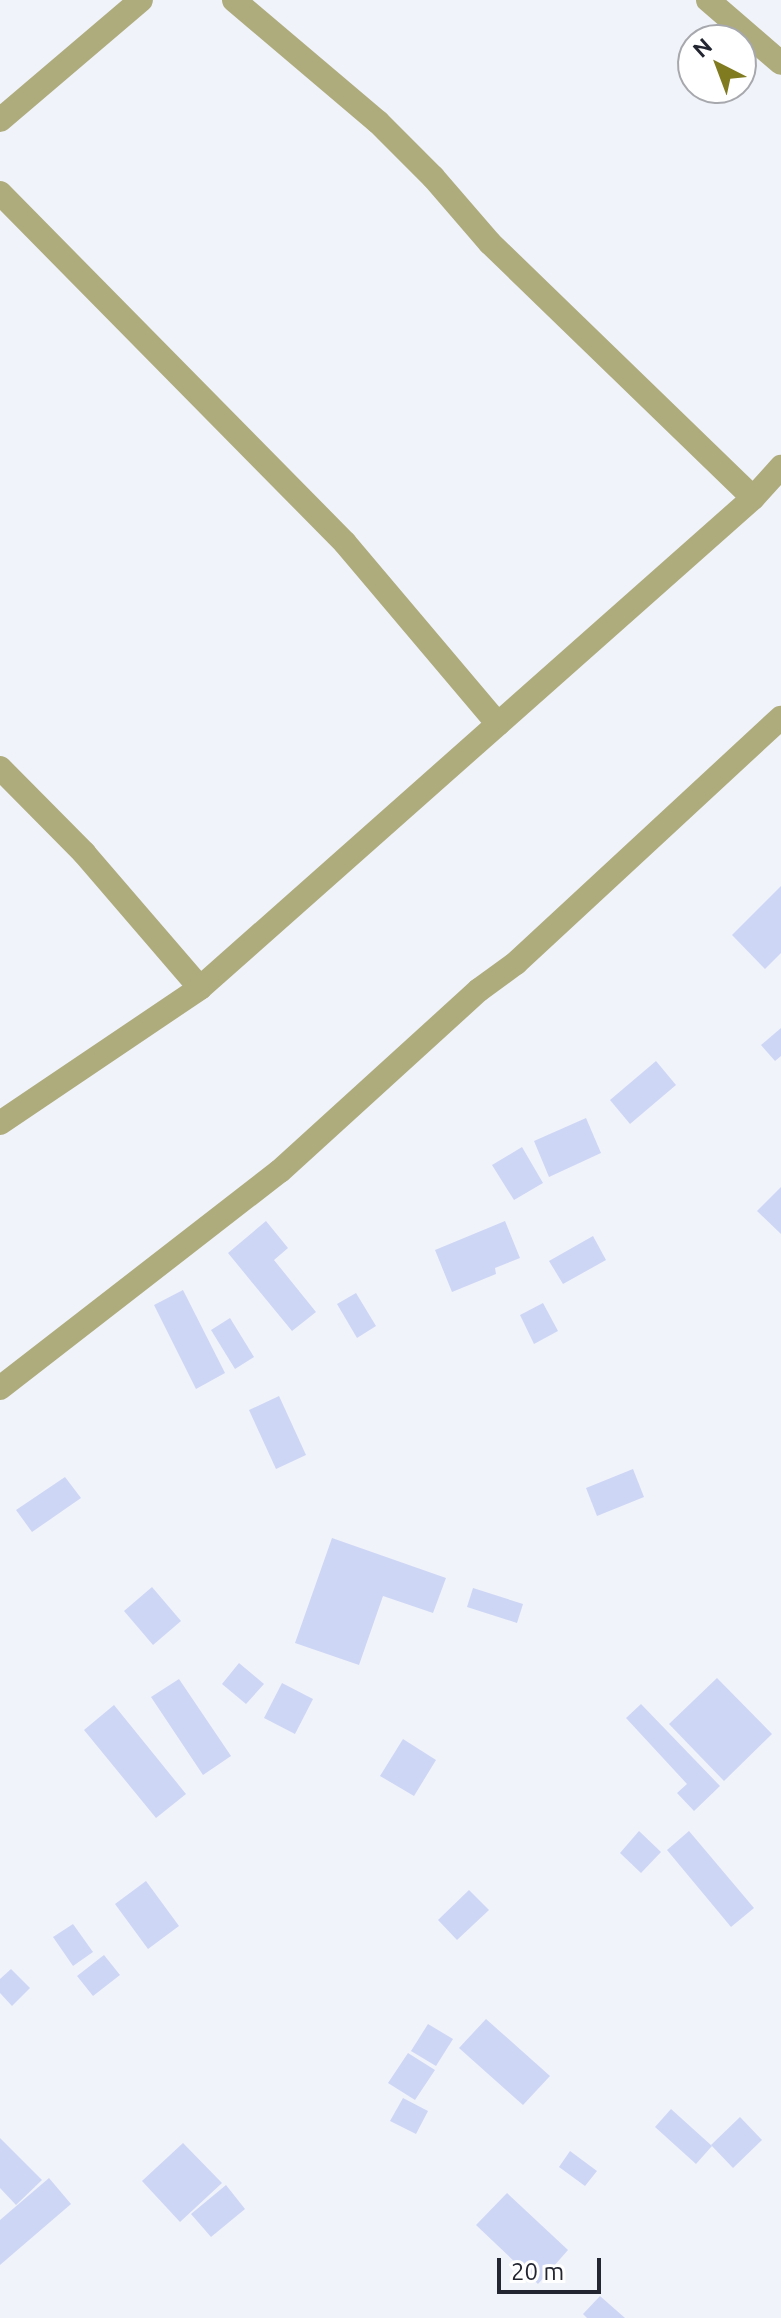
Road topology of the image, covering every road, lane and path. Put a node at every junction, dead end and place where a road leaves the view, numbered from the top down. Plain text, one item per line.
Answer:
1 (141, 0) edge
2 (234, 0) edge
3 (708, 0) edge
4 (781, 63) edge
5 (0, 120) edge
6 (0, 193) edge
7 (781, 467) edge
8 (753, 498) junction
9 (781, 718) edge
10 (498, 724) junction
11 (0, 768) edge
12 (200, 988) junction
13 (0, 1123) edge
14 (0, 1388) edge

1 - 5 street
2 - 8 street
3 - 4 street
6 - 10 street
7 - 8 street
8 - 10 street
9 - 14 street
10 - 12 street
11 - 12 street
12 - 13 street

